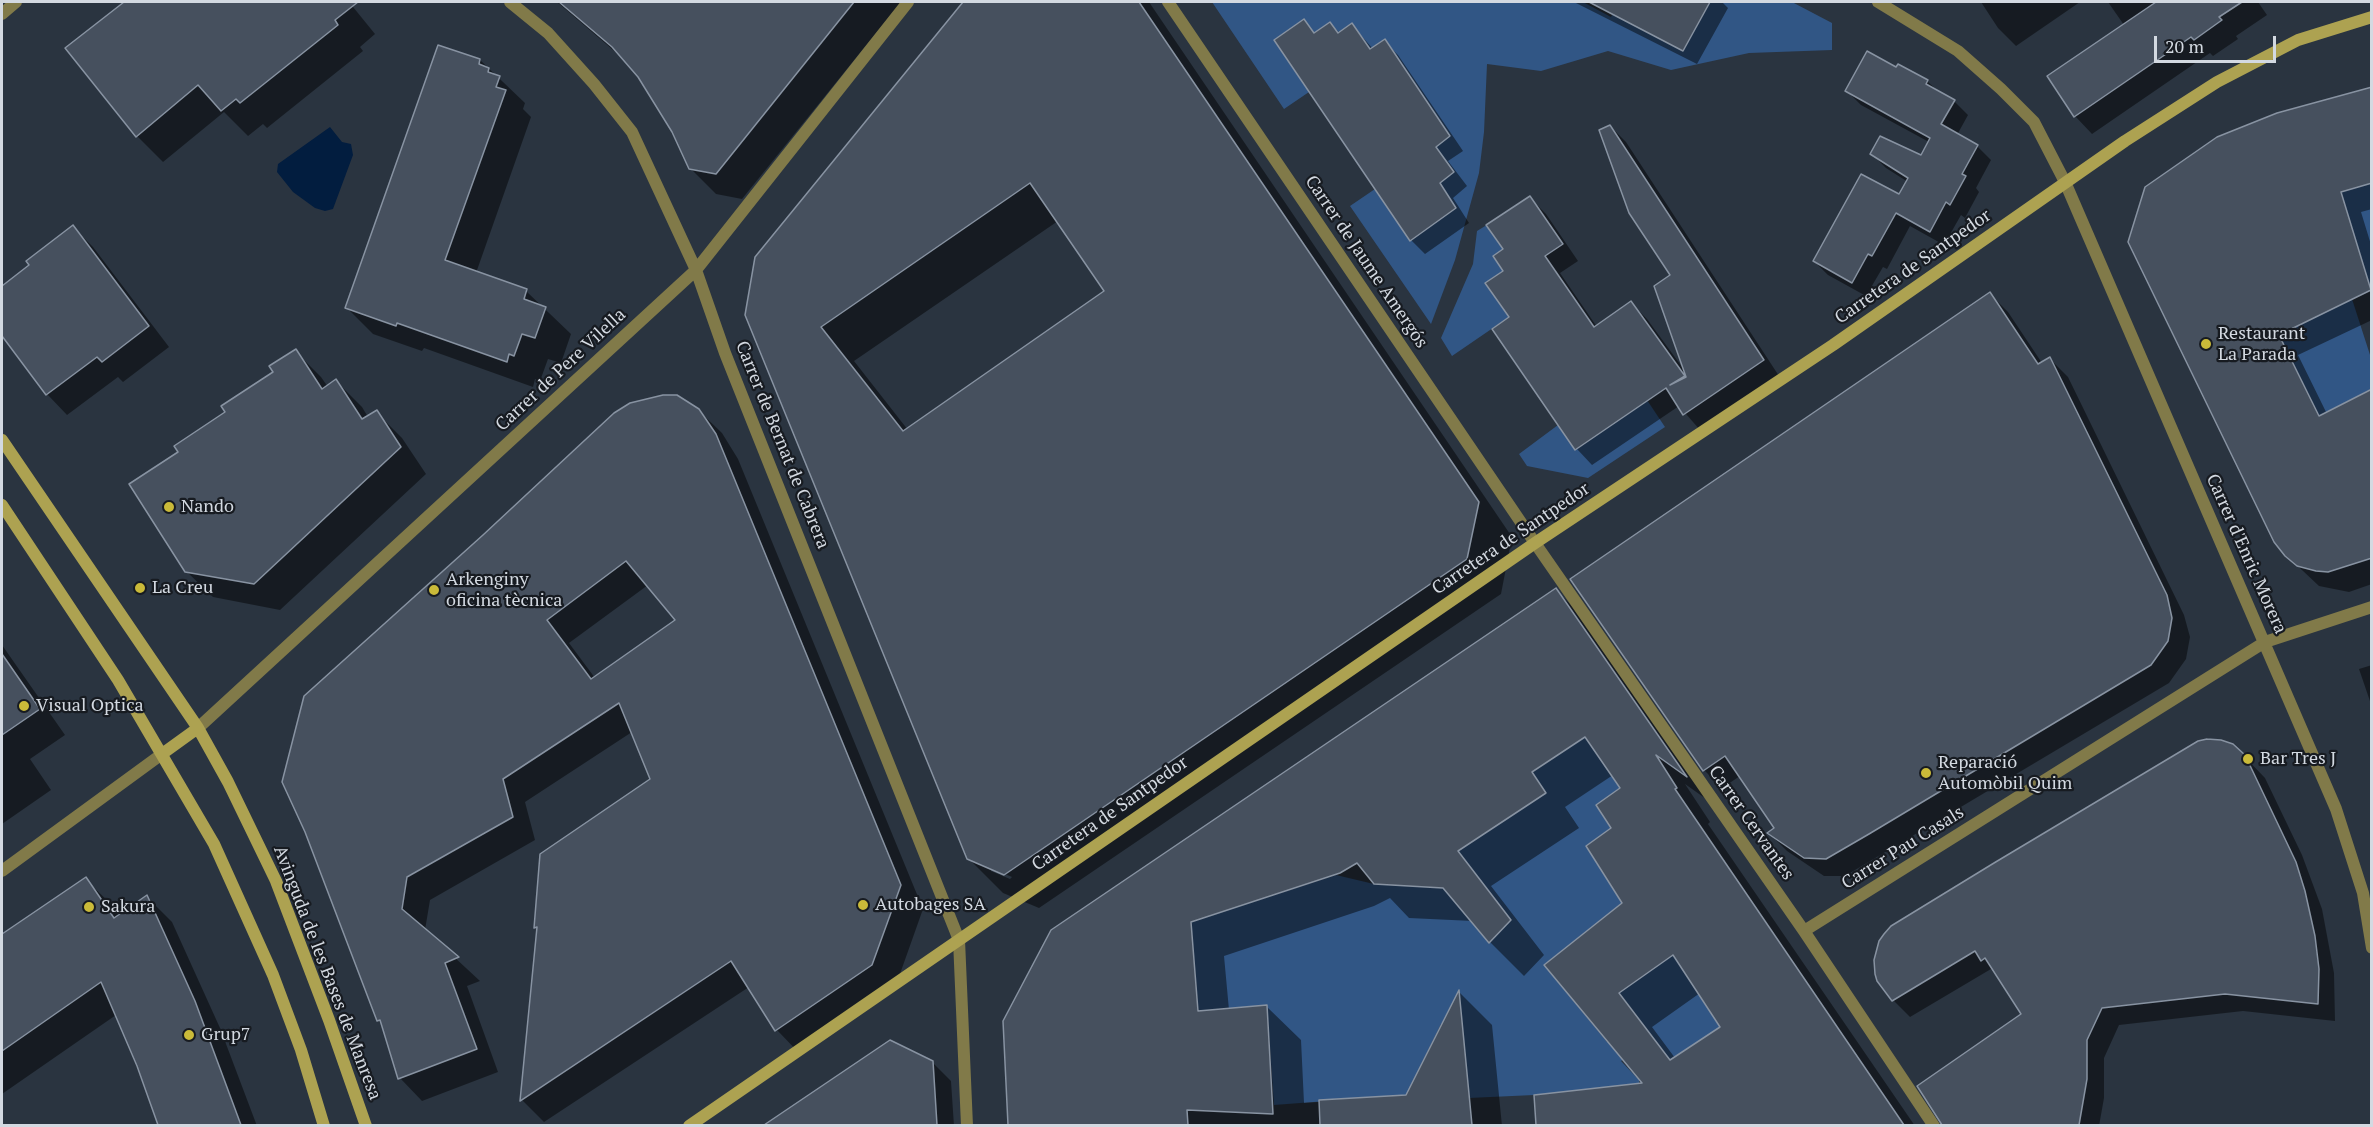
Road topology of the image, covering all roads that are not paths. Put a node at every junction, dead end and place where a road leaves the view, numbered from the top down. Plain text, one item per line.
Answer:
1 (16, 2) edge
2 (510, 2) edge
3 (908, 2) edge
4 (1168, 2) edge
5 (1878, 2) edge
6 (2, 14) edge
7 (2372, 16) edge
8 (2065, 182) junction
9 (696, 270) junction
10 (2, 440) edge
11 (2, 505) edge
12 (1535, 543) junction
13 (2372, 607) edge
14 (2265, 642) junction
15 (198, 728) junction
16 (162, 754) junction
17 (2, 870) edge
18 (1804, 931) junction
19 (959, 940) junction
20 (2372, 948) edge
21 (324, 1125) edge
22 (366, 1125) edge
23 (689, 1125) edge
24 (967, 1125) edge
25 (1934, 1125) edge

1 - 6 street
2 - 9 street, Carrer de Bernat de Cabrera
3 - 9 street, Carrer de Pere Vilella
4 - 12 street, Carrer de Jaume Amergós
5 - 8 street, Carrer d'Enric Morera
7 - 8 street, Carretera de Santpedor
8 - 12 street, Carretera de Santpedor
8 - 14 street, Carrer d'Enric Morera
9 - 15 street, Carrer de Pere Vilella
9 - 19 street, Carrer de Bernat de Cabrera
10 - 15 street, Avinguda de les Bases de Manresa
11 - 16 street
12 - 18 street, Carrer Cervantes
12 - 19 street, Carretera de Santpedor
13 - 14 street, Carrer Pau Casals
14 - 18 street, Carrer Pau Casals
14 - 20 street, Carrer d'Enric Morera
15 - 16 street
15 - 22 street, Avinguda de les Bases de Manresa
16 - 17 street
16 - 21 street
18 - 25 street, Carrer Cervantes
19 - 23 street, Carretera de Santpedor
19 - 24 street, Carrer de Bernat de Cabrera

